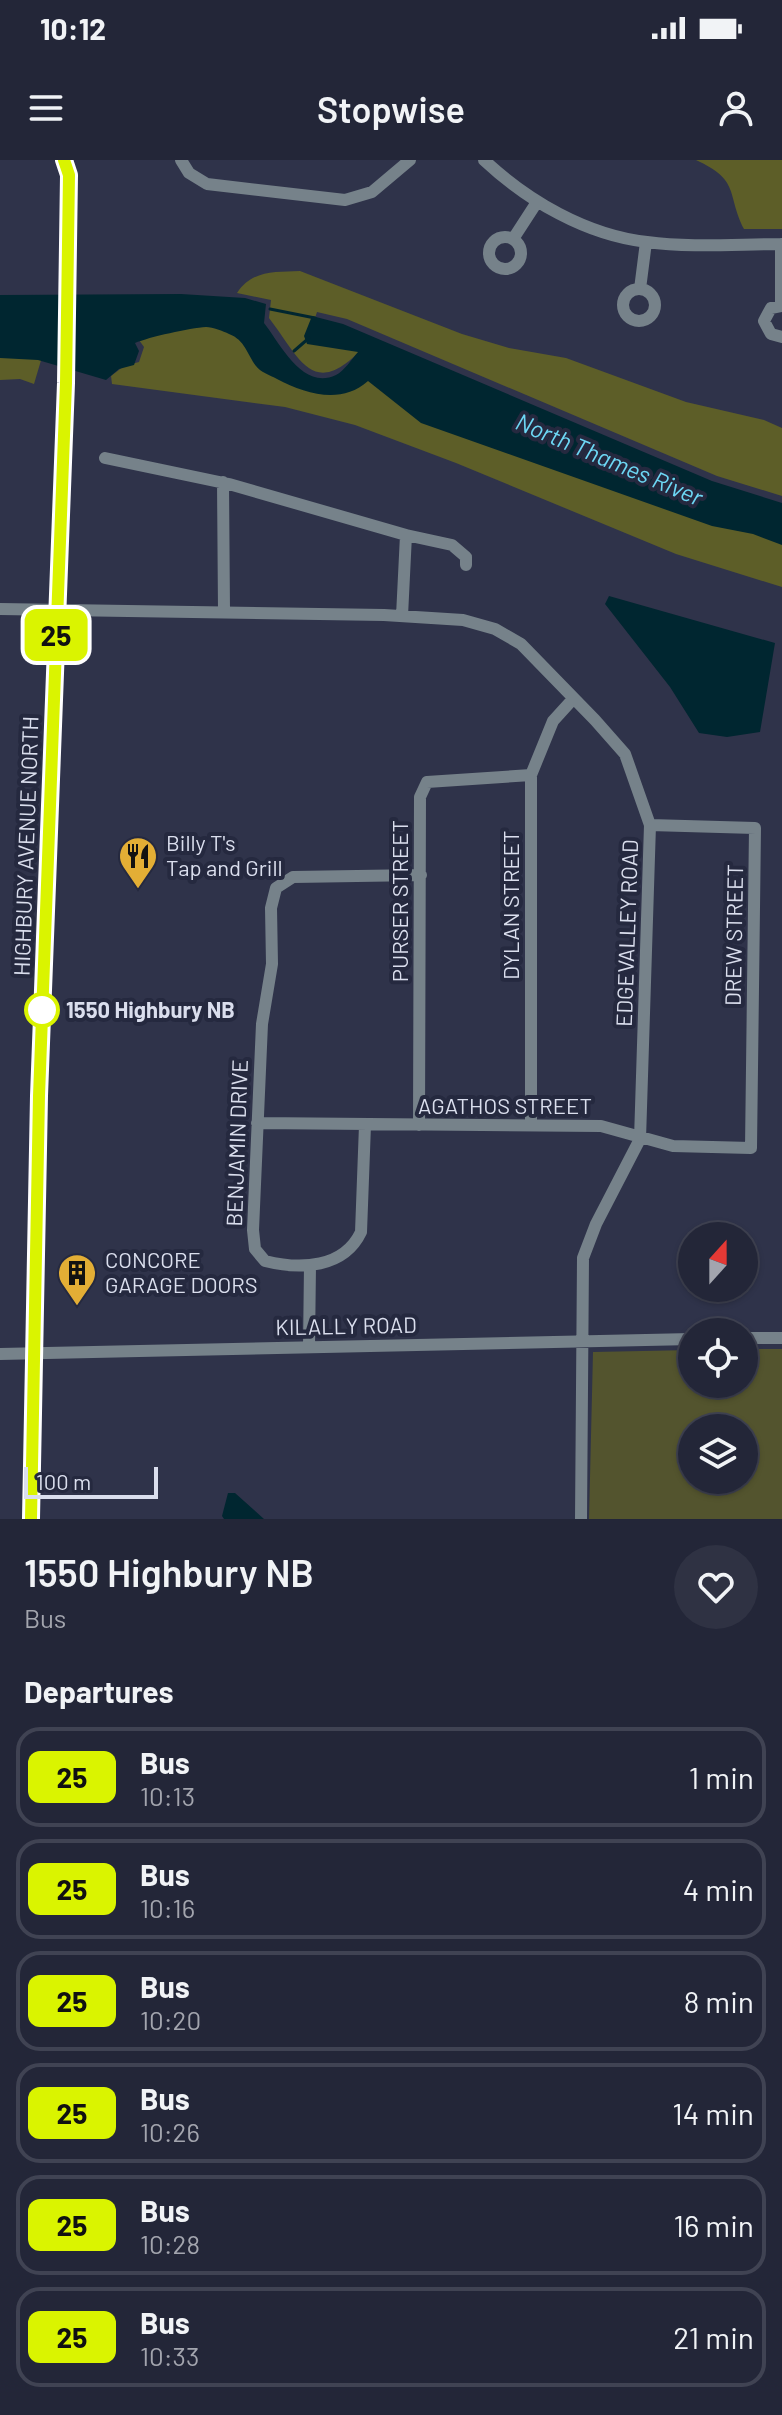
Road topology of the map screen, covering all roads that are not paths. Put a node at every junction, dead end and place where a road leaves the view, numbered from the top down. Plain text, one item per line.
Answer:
1 (64, 160) edge
2 (75, 160) edge
3 (181, 160) edge
4 (410, 160) edge
5 (484, 160) edge
6 (69, 175) junction
7 (537, 202) junction
8 (513, 239) dead end
9 (646, 242) junction
10 (781, 244) edge
11 (640, 289) dead end
12 (782, 306) edge
13 (782, 337) edge
14 (105, 458) dead end
15 (223, 482) junction
16 (406, 535) junction
17 (466, 565) dead end
18 (0, 609) edge
19 (56, 609) junction
20 (224, 611) junction
21 (402, 616) junction
22 (573, 699) junction
23 (531, 775) junction
24 (650, 825) junction
25 (421, 875) junction
26 (257, 1123) junction
27 (531, 1124) junction
28 (365, 1125) junction
29 (419, 1125) junction
30 (640, 1139) junction
31 (751, 1148) joint
32 (310, 1265) junction
33 (758, 1338) edge
34 (782, 1338) edge
35 (678, 1339) edge
36 (584, 1341) junction
37 (309, 1347) junction
38 (35, 1353) junction
39 (0, 1354) edge
40 (31, 1519) edge
41 (581, 1519) edge

1 - 6 main road, HIGHBURY AVENUE NORTH
2 - 6 main road, HIGHBURY AVENUE NORTH
3 - 4 street
5 - 7 street
6 - 19 main road, HIGHBURY AVENUE NORTH
7 - 8 street
7 - 9 street
9 - 10 street
9 - 11 street
10 - 12 street
12 - 13 street
14 - 15 street
15 - 16 street
15 - 20 street
16 - 17 street
16 - 21 street
18 - 19 street, EDGEVALLEY ROAD
19 - 20 street, EDGEVALLEY ROAD
19 - 38 main road, HIGHBURY AVENUE NORTH
20 - 21 street, EDGEVALLEY ROAD
21 - 22 street, EDGEVALLEY ROAD
22 - 23 street, DYLAN STREET
22 - 24 street, EDGEVALLEY ROAD
23 - 25 street, PURSER STREET
23 - 27 street, DYLAN STREET
24 - 30 street, EDGEVALLEY ROAD
24 - 31 street, DREW STREET
25 - 26 street, BENJAMIN DRIVE
25 - 29 street, PURSER STREET
26 - 28 street, AGATHOS STREET
26 - 32 street, BENJAMIN DRIVE
27 - 29 street, AGATHOS STREET
27 - 30 street, AGATHOS STREET
28 - 29 street, AGATHOS STREET
28 - 32 street, BENJAMIN DRIVE
30 - 31 street, AGATHOS STREET
30 - 36 street, EDGEVALLEY ROAD
32 - 37 street
33 - 34 street
35 - 36 street, KILALLY ROAD
36 - 37 street, KILALLY ROAD
36 - 41 street, EDGEVALLEY ROAD
37 - 38 street, KILALLY ROAD
38 - 39 street, KILALLY ROAD
38 - 40 main road, HIGHBURY AVENUE NORTH

